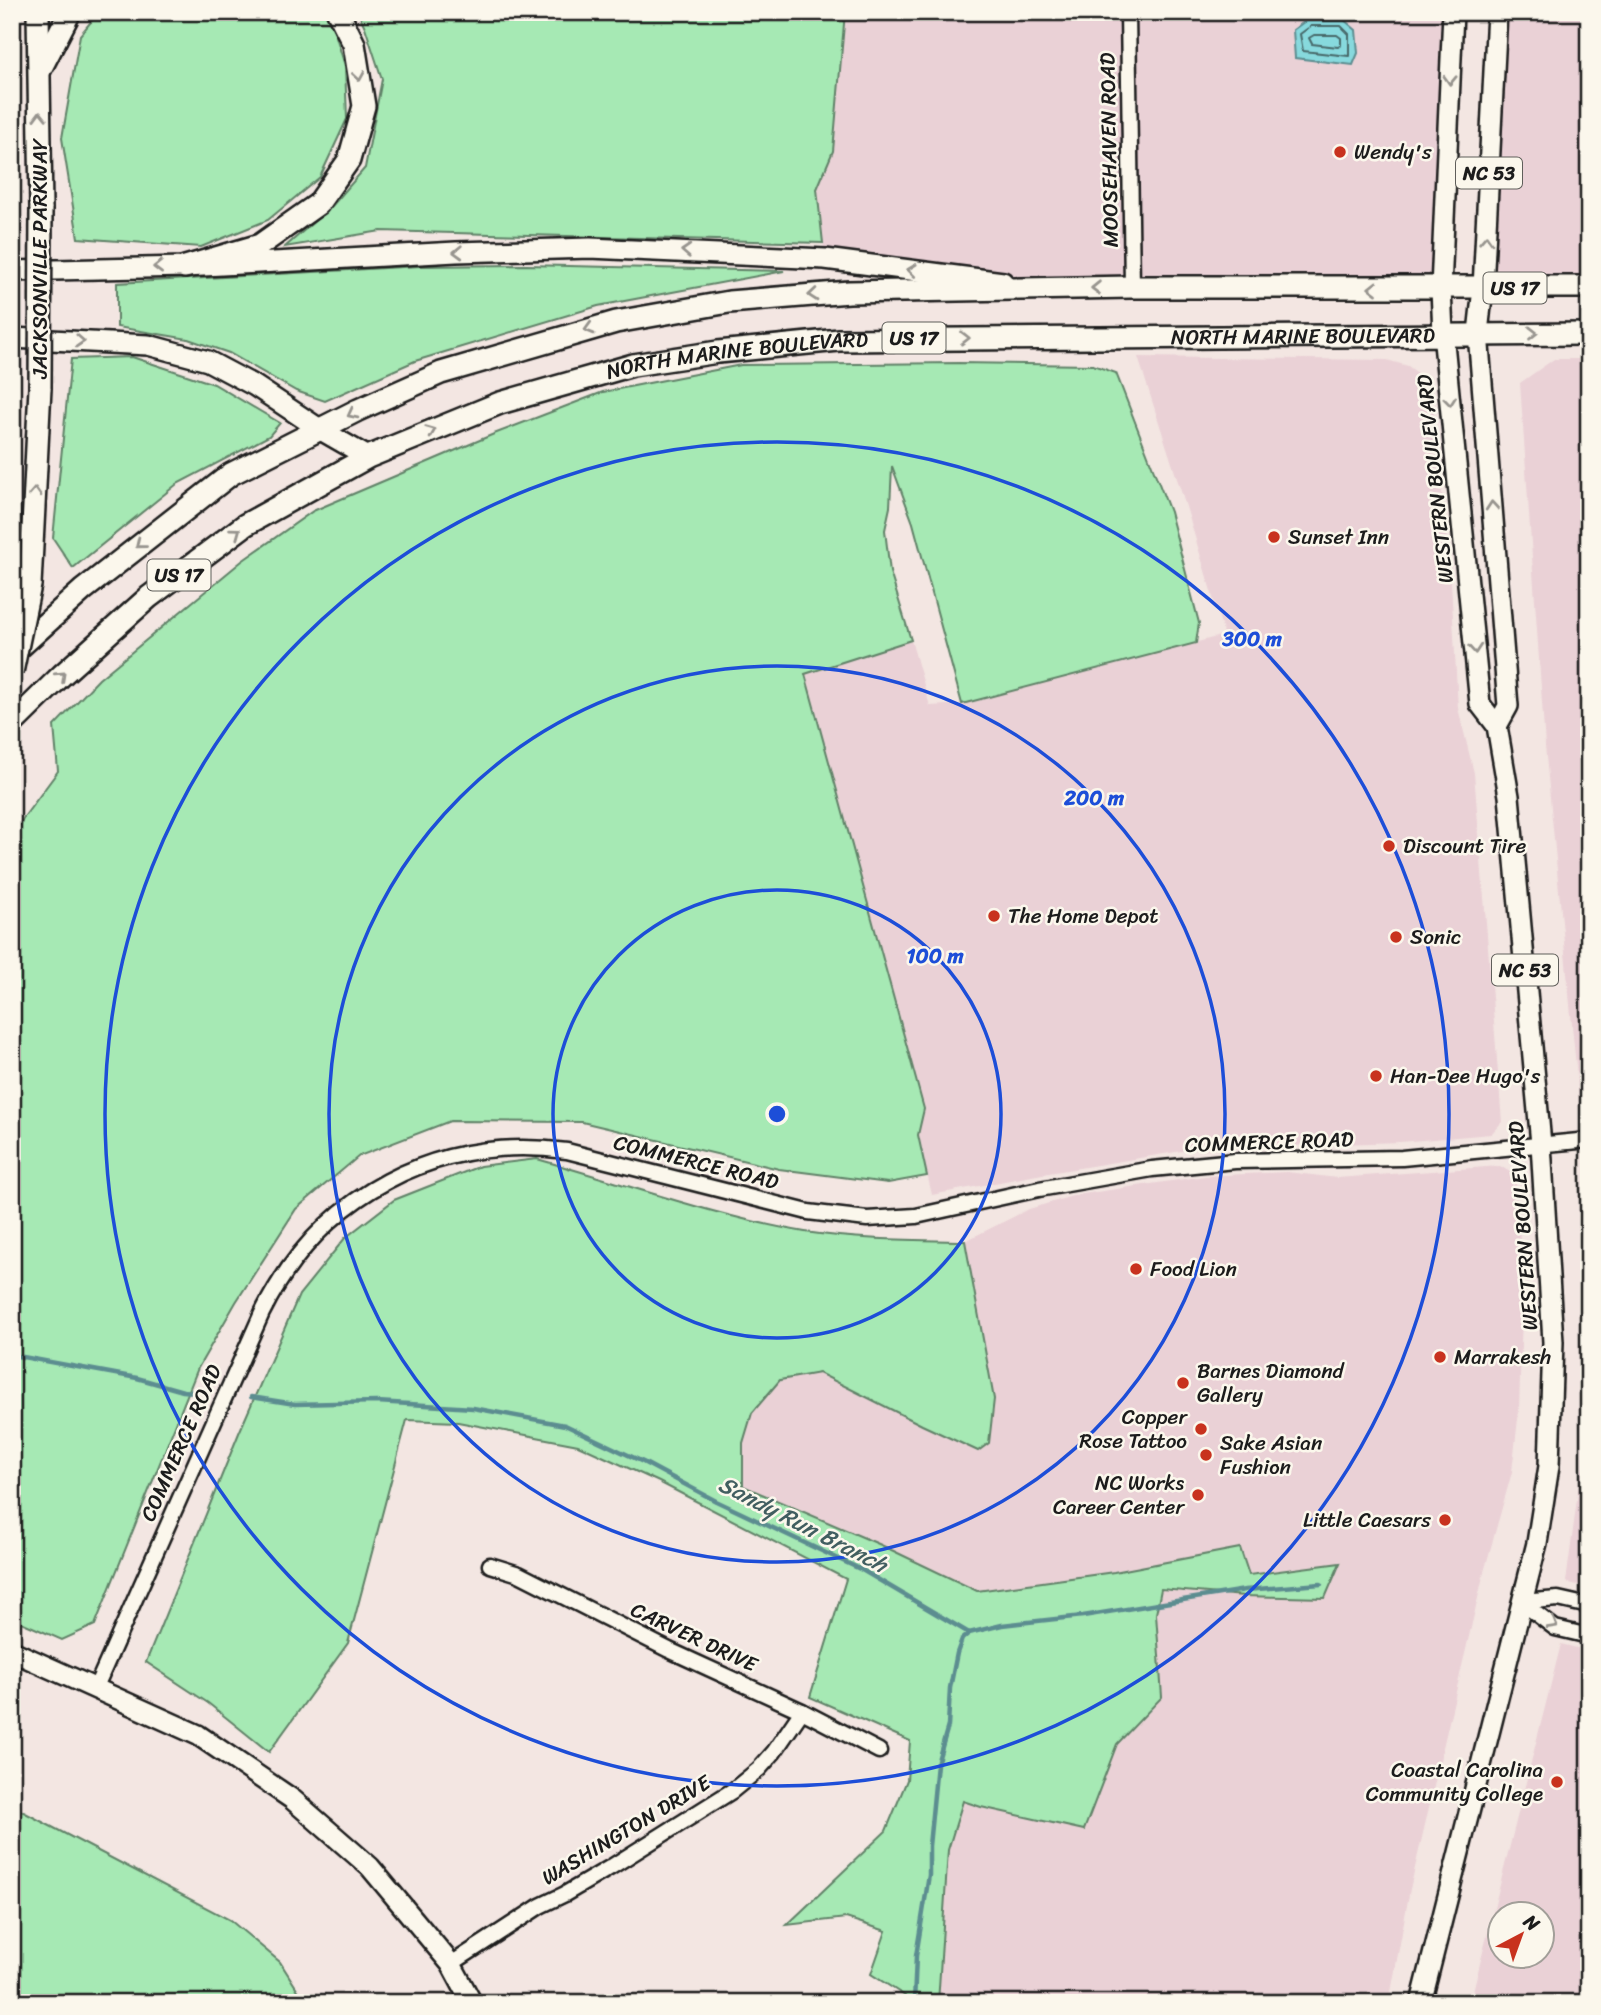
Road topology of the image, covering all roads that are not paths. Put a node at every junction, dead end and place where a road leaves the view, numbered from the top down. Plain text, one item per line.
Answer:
1 (38, 12) edge
2 (70, 12) edge
3 (338, 12) edge
4 (1128, 12) edge
5 (1453, 12) edge
6 (1497, 12) edge
7 (39, 72) junction
8 (186, 267) junction
9 (12, 271) edge
10 (1132, 287) junction
11 (1483, 288) junction
12 (1589, 288) edge
13 (1053, 289) junction
14 (1441, 289) junction
15 (1443, 333) junction
16 (1478, 333) junction
17 (1589, 334) edge
18 (12, 338) edge
19 (321, 430) junction
20 (368, 457) junction
21 (12, 654) edge
22 (12, 672) edge
23 (12, 724) edge
24 (1497, 726) junction
25 (1589, 1140) edge
26 (1541, 1144) junction
27 (490, 1565) dead end
28 (1521, 1602) junction
29 (1589, 1606) edge
30 (1589, 1636) edge
31 (12, 1651) edge
32 (96, 1687) junction
33 (802, 1711) junction
34 (879, 1751) dead end
35 (451, 1964) junction
36 (472, 2003) edge
37 (1420, 2003) edge

1 - 7 highway, JACKSONVILLE PARKWAY
2 - 7 highway
3 -> 8 highway
4 - 10 street, MOOSEHAVEN ROAD
5 -> 14 main road, WESTERN BOULEVARD / NC 53
11 -> 6 main road, WESTERN BOULEVARD / NC 53
22 -> 7 highway, JACKSONVILLE PARKWAY, bridge
8 -> 9 main road
13 -> 8 main road
10 -> 13 highway, US 17
14 -> 10 highway, US 17
11 - 12 highway, US 17
11 - 14 highway, US 17
11 - 16 main road, WESTERN BOULEVARD / NC 53
13 -> 19 highway, US 17
14 - 15 main road, WESTERN BOULEVARD / NC 53
15 - 16 highway, NORTH MARINE BOULEVARD / US 17
20 -> 15 highway, NORTH MARINE BOULEVARD / US 17
15 -> 24 main road, WESTERN BOULEVARD / NC 53
16 -> 17 highway, NORTH MARINE BOULEVARD / US 17
24 -> 16 main road, WESTERN BOULEVARD / NC 53
18 -> 19 main road
19 - 20 main road
19 -> 21 highway, US 17
23 -> 20 highway, US 17
24 - 26 main road, WESTERN BOULEVARD / NC 53
25 - 26 street, COMMERCE ROAD
26 - 28 main road, WESTERN BOULEVARD / NC 53
26 - 32 street, COMMERCE ROAD
27 - 33 street, CARVER DRIVE
28 - 29 street
28 -> 30 street
28 - 37 main road, WESTERN BOULEVARD / NC 53
31 - 32 main road
32 - 35 main road
33 - 34 street, CARVER DRIVE
33 - 35 street, WASHINGTON DRIVE
35 - 36 main road

